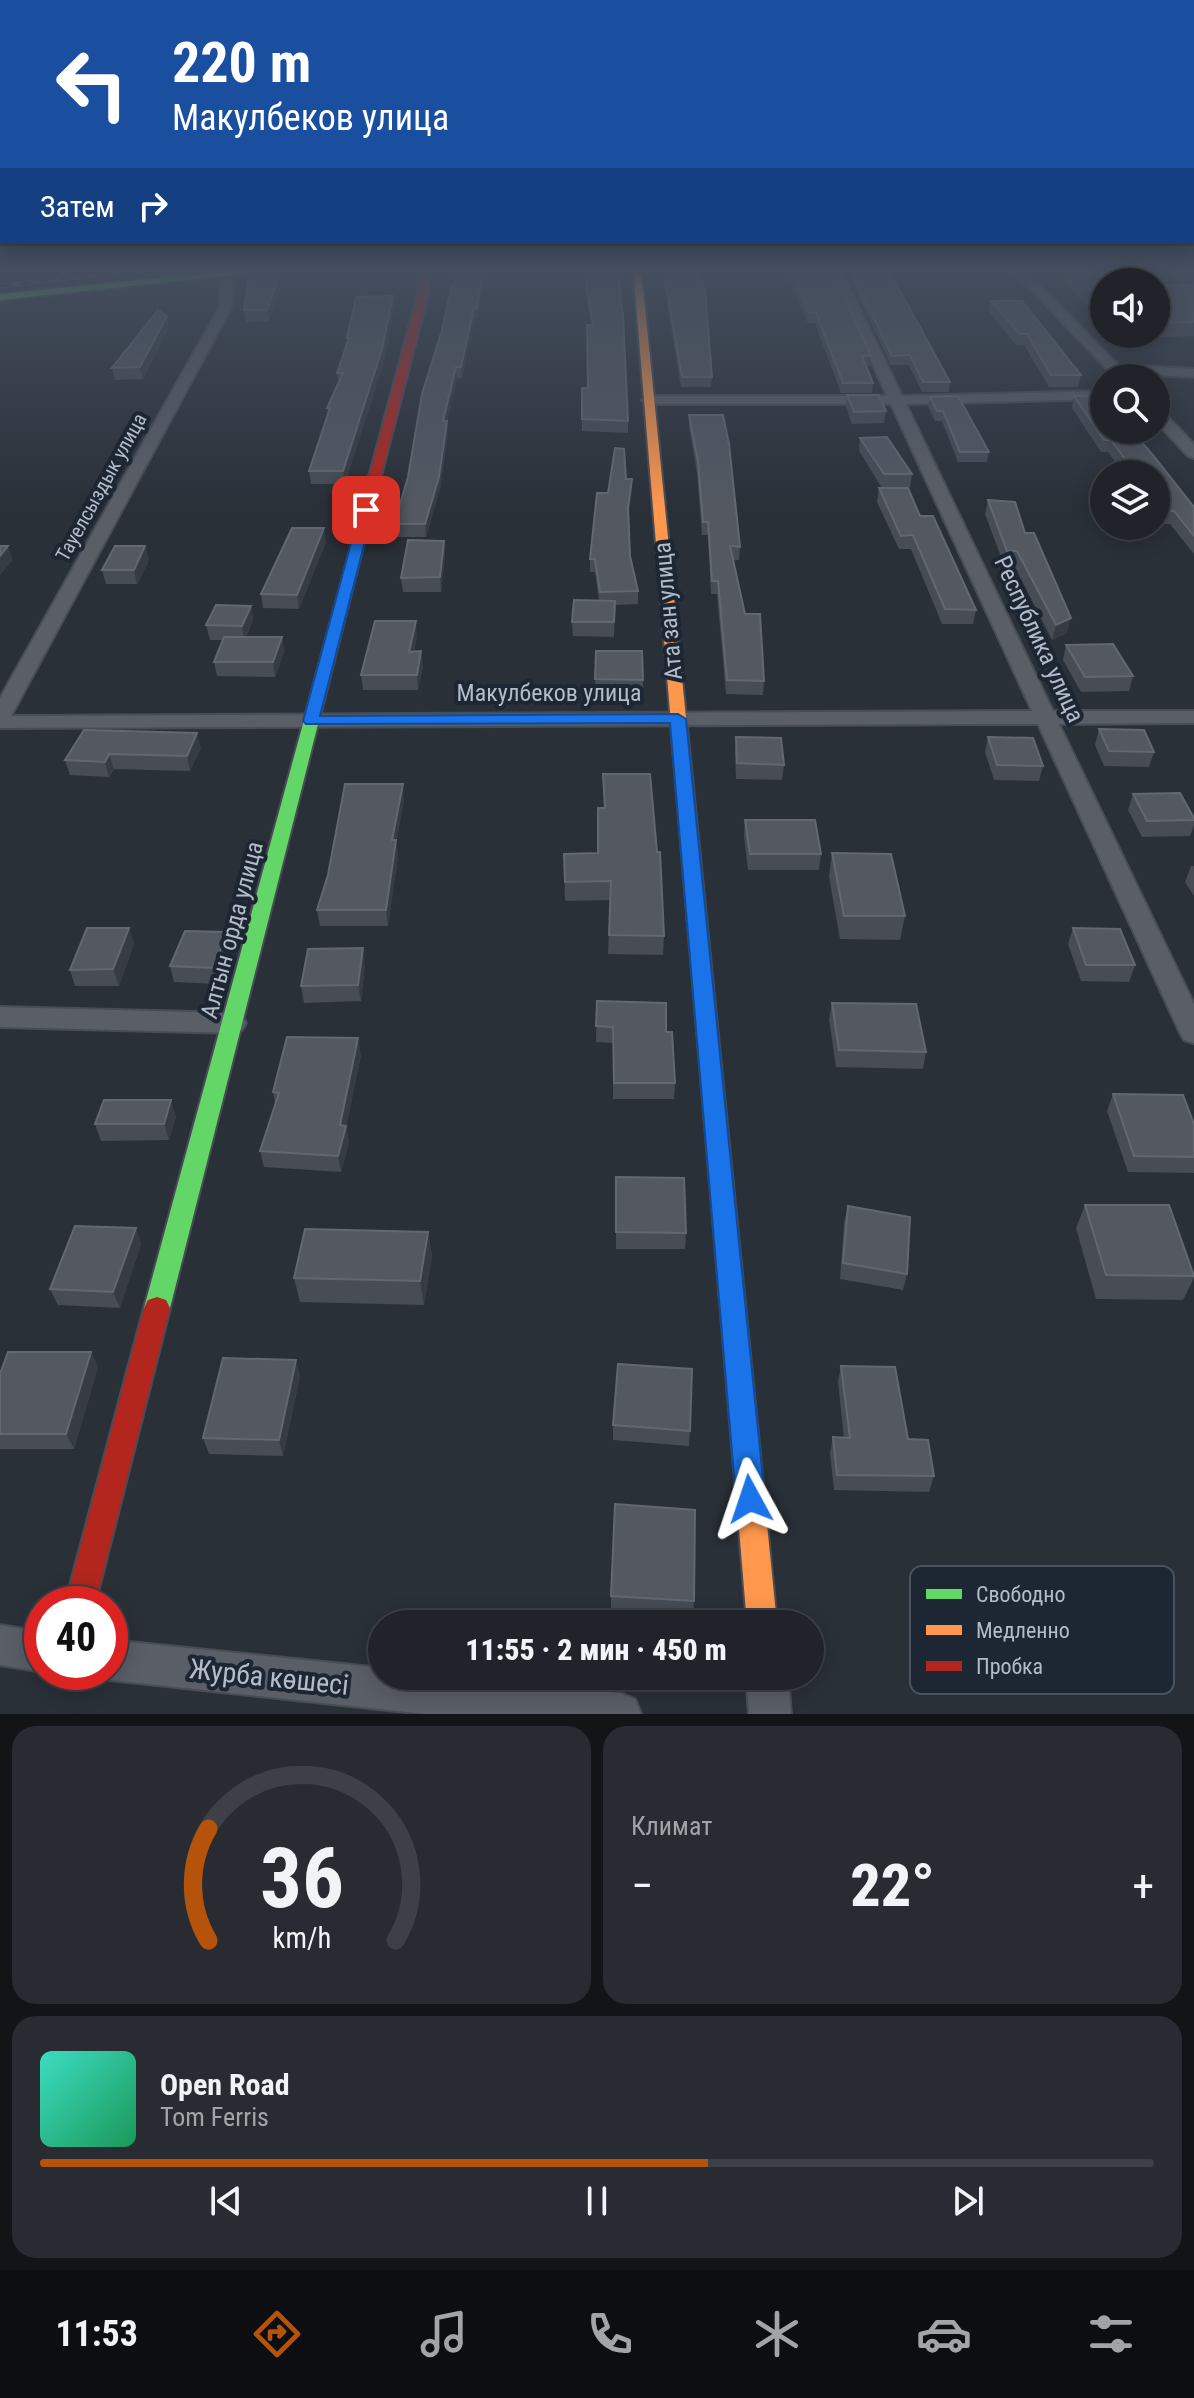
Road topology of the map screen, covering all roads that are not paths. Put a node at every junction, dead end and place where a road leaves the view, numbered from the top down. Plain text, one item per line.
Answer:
1 (204, 347) edge
2 (409, 347) edge
3 (644, 347) edge
4 (873, 347) edge
5 (1091, 347) edge
6 (1107, 364) edge
7 (1194, 373) edge
8 (1170, 374) edge
9 (1090, 395) edge
10 (649, 400) junction
11 (899, 400) junction
12 (1170, 428) edge
13 (1194, 453) edge
14 (1047, 717) junction
15 (1194, 717) edge
16 (678, 719) junction
17 (0, 720) edge
18 (311, 721) junction
19 (0, 1017) edge
20 (232, 1023) junction
21 (1194, 1033) edge
22 (85, 1586) edge
23 (761, 1610) edge
24 (0, 1645) edge
25 (24, 1649) edge
26 (128, 1662) edge
27 (768, 1690) edge
28 (620, 1714) edge
29 (770, 1714) edge

1 - 17 street, Тауелсыздык улица
2 - 18 street, Алтын орда улица
3 - 10 street, Ата зан улица
4 - 11 street, Республика улица
5 - 6 street
7 - 8 street
9 - 11 street
10 - 11 street
10 - 16 street, Ата зан улица
11 - 14 street, Республика улица
12 - 13 street
14 - 15 street, Макулбеков улица
14 - 16 street, Макулбеков улица
14 - 21 street, Республика улица
16 - 18 street, Макулбеков улица
16 - 23 street, Ата зан улица
17 - 18 street, Макулбеков улица
18 - 20 street, Алтын орда улица
19 - 20 street
20 - 22 street, Алтын орда улица
24 - 25 street
26 - 28 street, Журба көшесі
27 - 29 street

